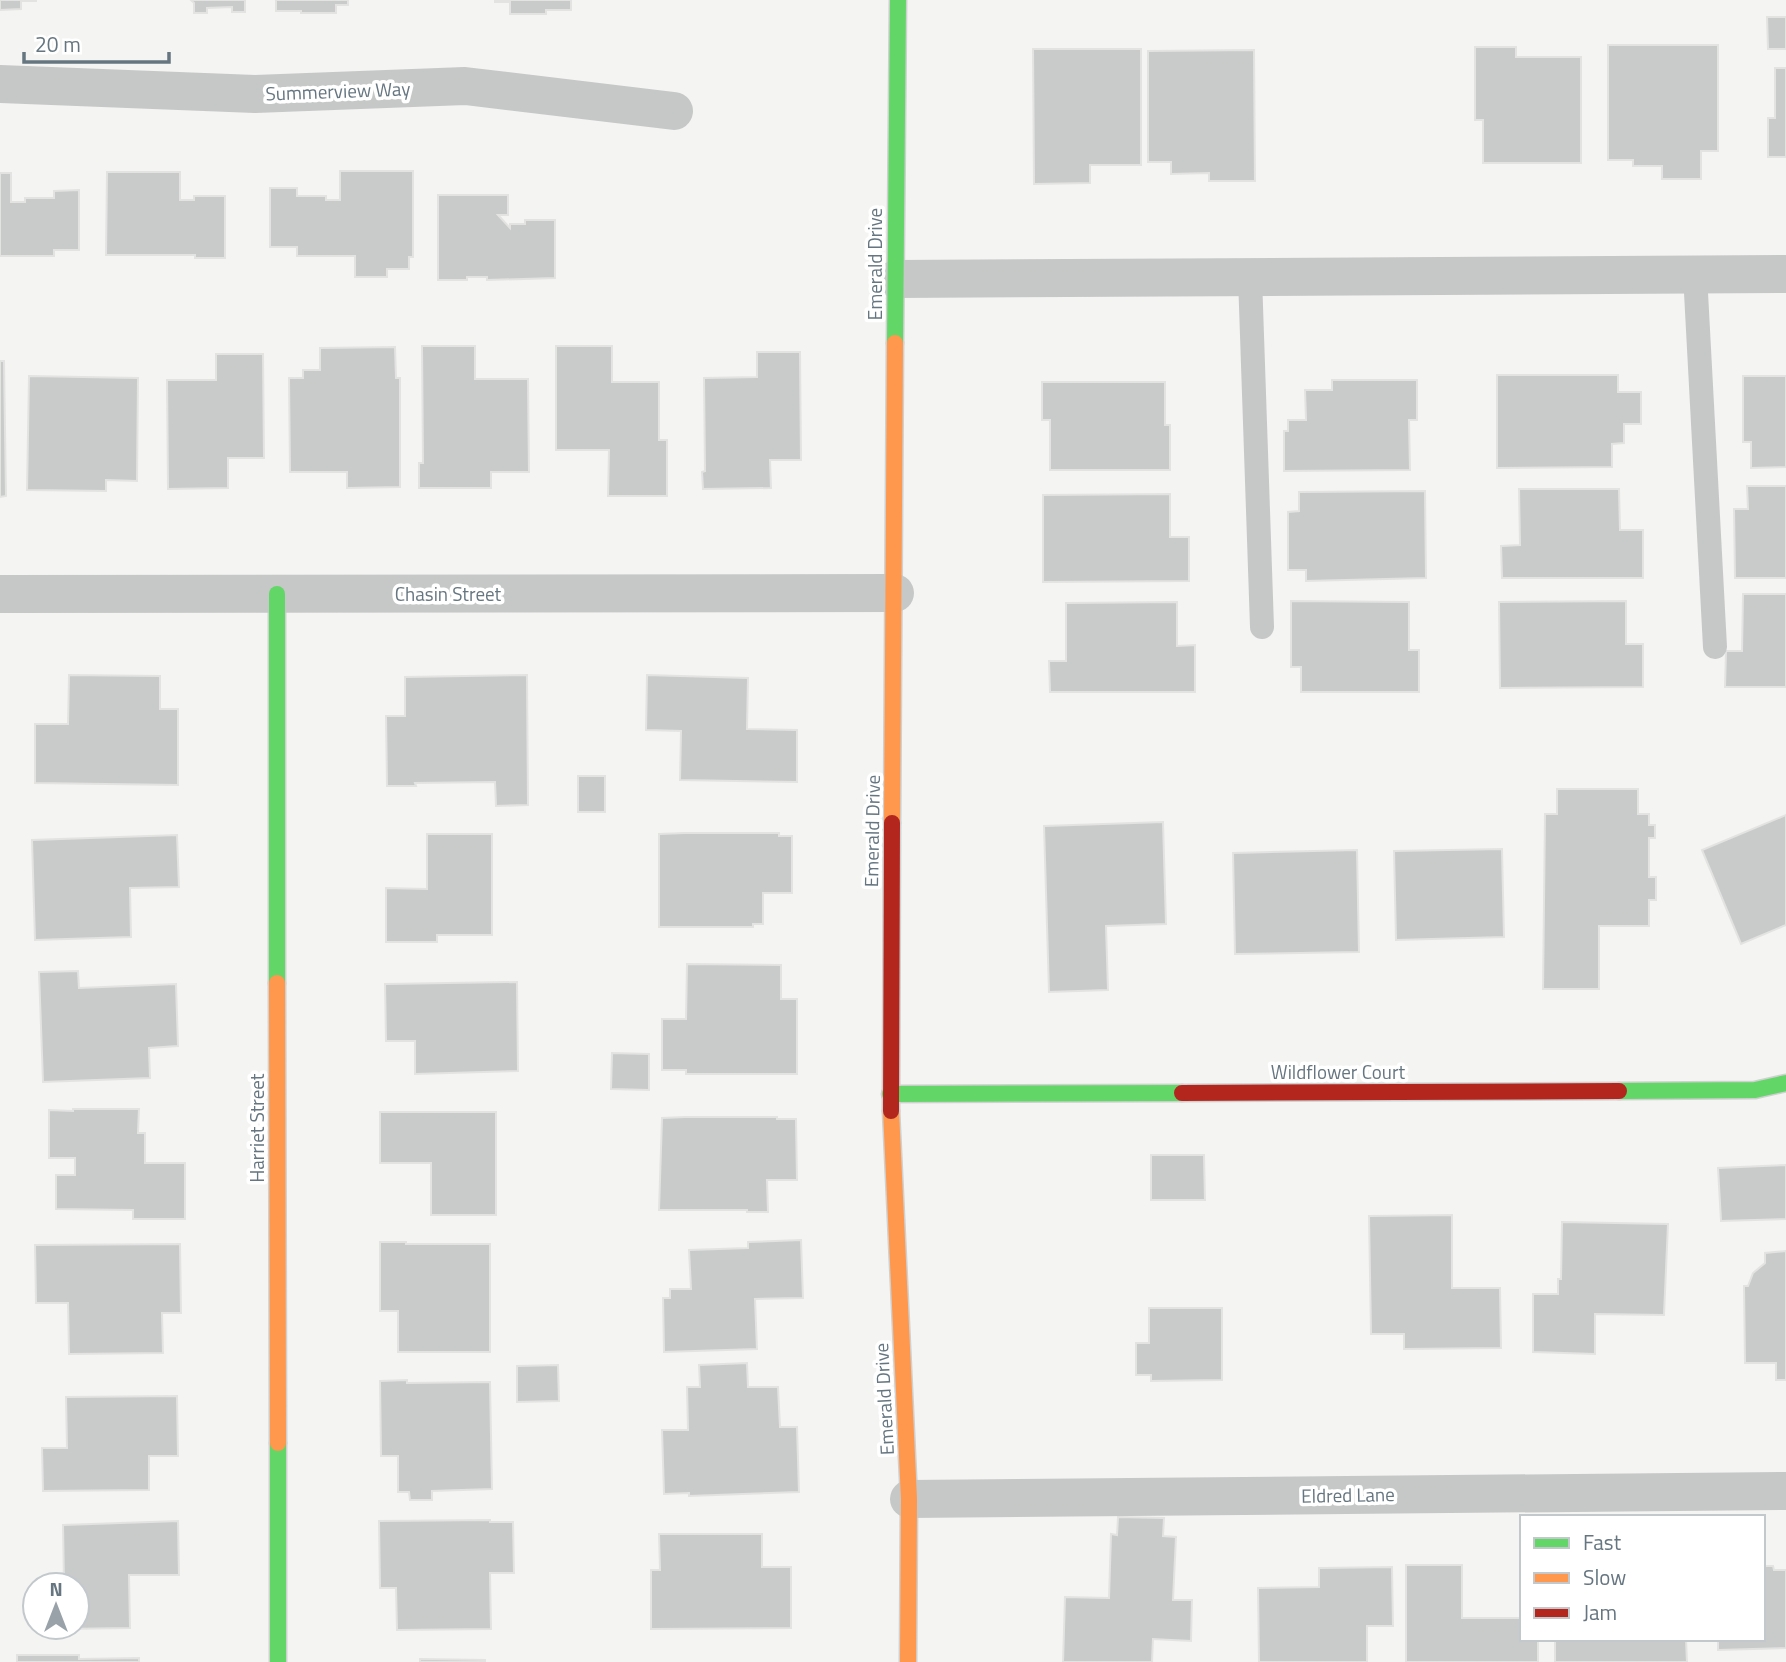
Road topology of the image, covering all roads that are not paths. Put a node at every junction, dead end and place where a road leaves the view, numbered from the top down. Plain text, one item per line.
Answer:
1 (898, 0) edge
2 (0, 84) edge
3 (674, 111) dead end
4 (1695, 274) junction
5 (1786, 274) edge
6 (1250, 277) junction
7 (896, 279) junction
8 (895, 593) junction
9 (0, 594) edge
10 (277, 594) junction
11 (1262, 627) dead end
12 (1715, 647) dead end
13 (1786, 1083) edge
14 (890, 1094) junction
15 (1786, 1490) edge
16 (909, 1499) junction
17 (278, 1662) edge
18 (908, 1662) edge

1 - 7 street, Emerald Drive
2 - 3 street, Summerview Way
4 - 5 street
4 - 6 street
4 - 12 lane
6 - 7 street
6 - 11 lane
7 - 8 street, Emerald Drive
8 - 10 street, Chasin Street
8 - 14 street, Emerald Drive
9 - 10 street, Chasin Street
10 - 17 street, Harriet Street
13 - 14 street, Wildflower Court
14 - 16 street, Emerald Drive
15 - 16 street, Eldred Lane
16 - 18 street, Emerald Drive

